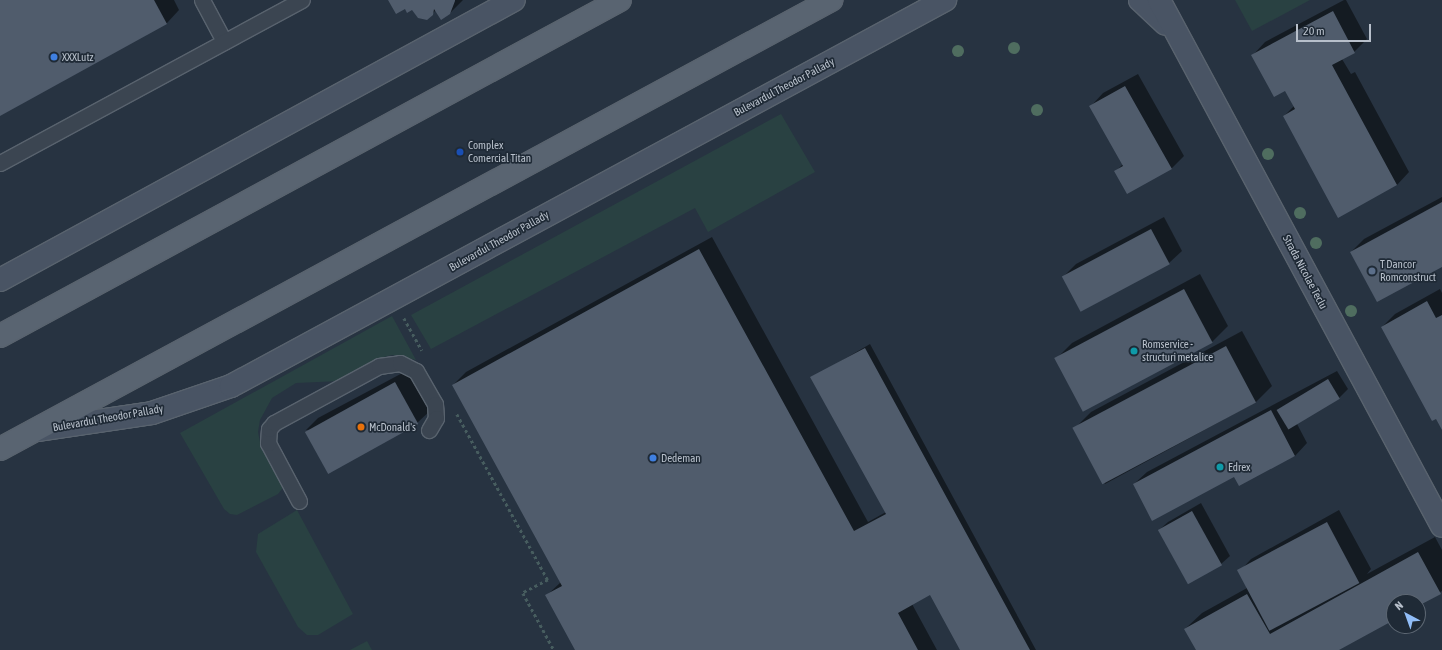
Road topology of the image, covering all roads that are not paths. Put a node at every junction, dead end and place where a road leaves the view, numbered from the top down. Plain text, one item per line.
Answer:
1 (202, 0) edge
2 (302, 0) edge
3 (514, 0) edge
4 (620, 0) edge
5 (831, 0) edge
6 (945, 0) edge
7 (1140, 0) edge
8 (1164, 6) edge
9 (1180, 39) junction
10 (224, 41) junction
11 (0, 163) edge
12 (0, 280) edge
13 (0, 336) edge
14 (35, 430) junction
15 (429, 430) dead end
16 (0, 449) edge
17 (299, 501) dead end
18 (1442, 526) edge

1 - 10 lane
2 - 10 lane
3 - 12 street
4 - 13 main road
5 - 14 main road, Bulevardul Theodor Pallady
6 - 14 street, Bulevardul Theodor Pallady
7 - 9 street
8 - 9 street, Strada Nicolae Teclu
9 - 18 street, Strada Nicolae Teclu
10 - 11 lane
14 - 16 main road, Bulevardul Theodor Pallady
15 - 17 lane

